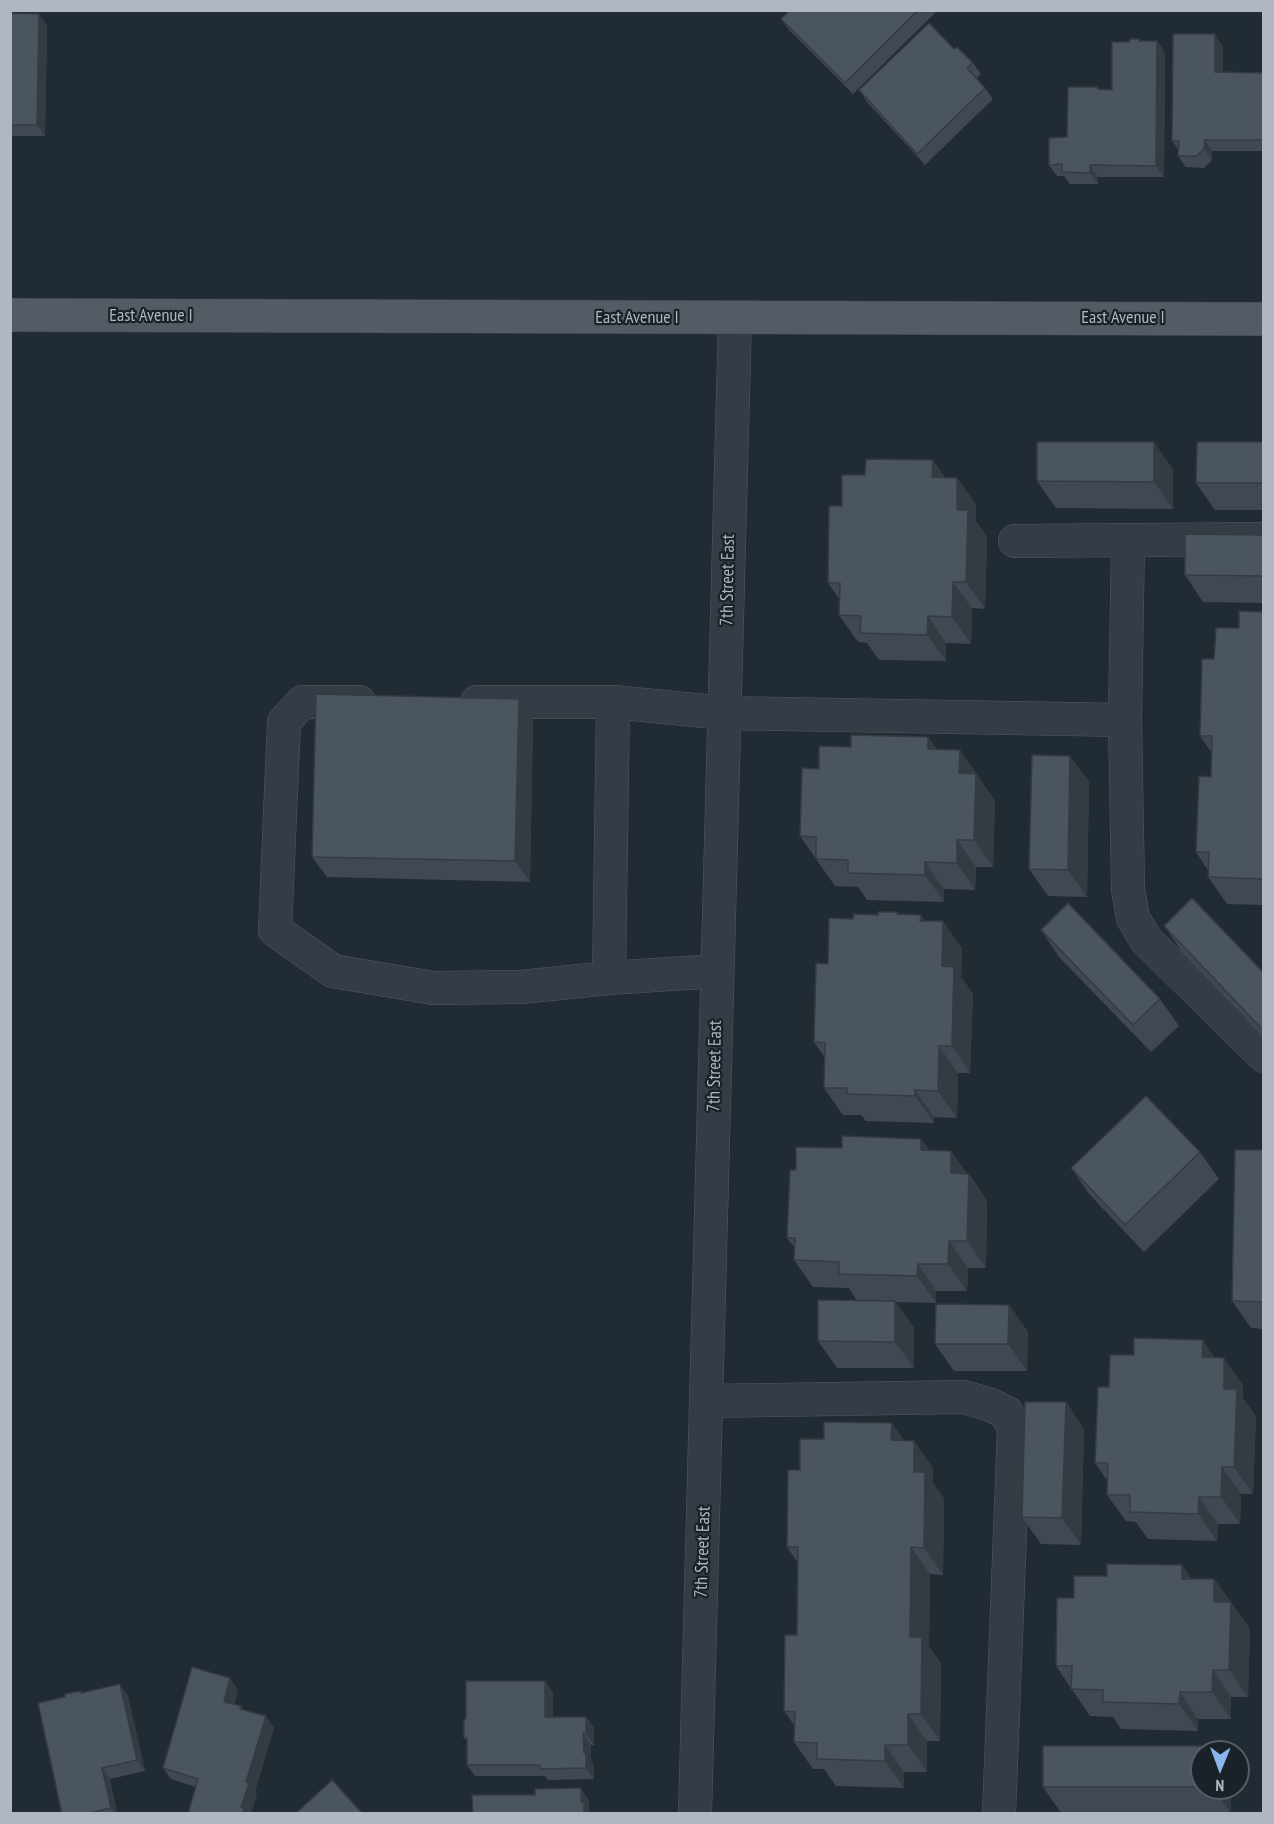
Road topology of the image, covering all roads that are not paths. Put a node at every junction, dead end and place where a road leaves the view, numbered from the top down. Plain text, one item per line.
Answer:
1 (10, 315) edge
2 (735, 318) junction
3 (1263, 319) edge
4 (1263, 539) edge
5 (1128, 540) junction
6 (1015, 541) dead end
7 (384, 702) edge
8 (442, 702) edge
9 (613, 702) junction
10 (725, 713) junction
11 (1125, 720) junction
12 (717, 971) junction
13 (609, 978) junction
14 (1263, 1056) edge
15 (707, 1401) junction
16 (695, 1814) edge
17 (999, 1814) edge

1 - 2 main road, East Avenue I
2 - 3 main road, East Avenue I
2 - 10 street, 7th Street East
4 - 5 street
5 - 6 street
5 - 11 street
7 - 13 street
8 - 9 street
9 - 10 street
9 - 13 street
10 - 11 street
10 - 12 street, 7th Street East
11 - 14 street
12 - 13 street
12 - 15 street, 7th Street East
15 - 16 street, 7th Street East
15 - 17 street

